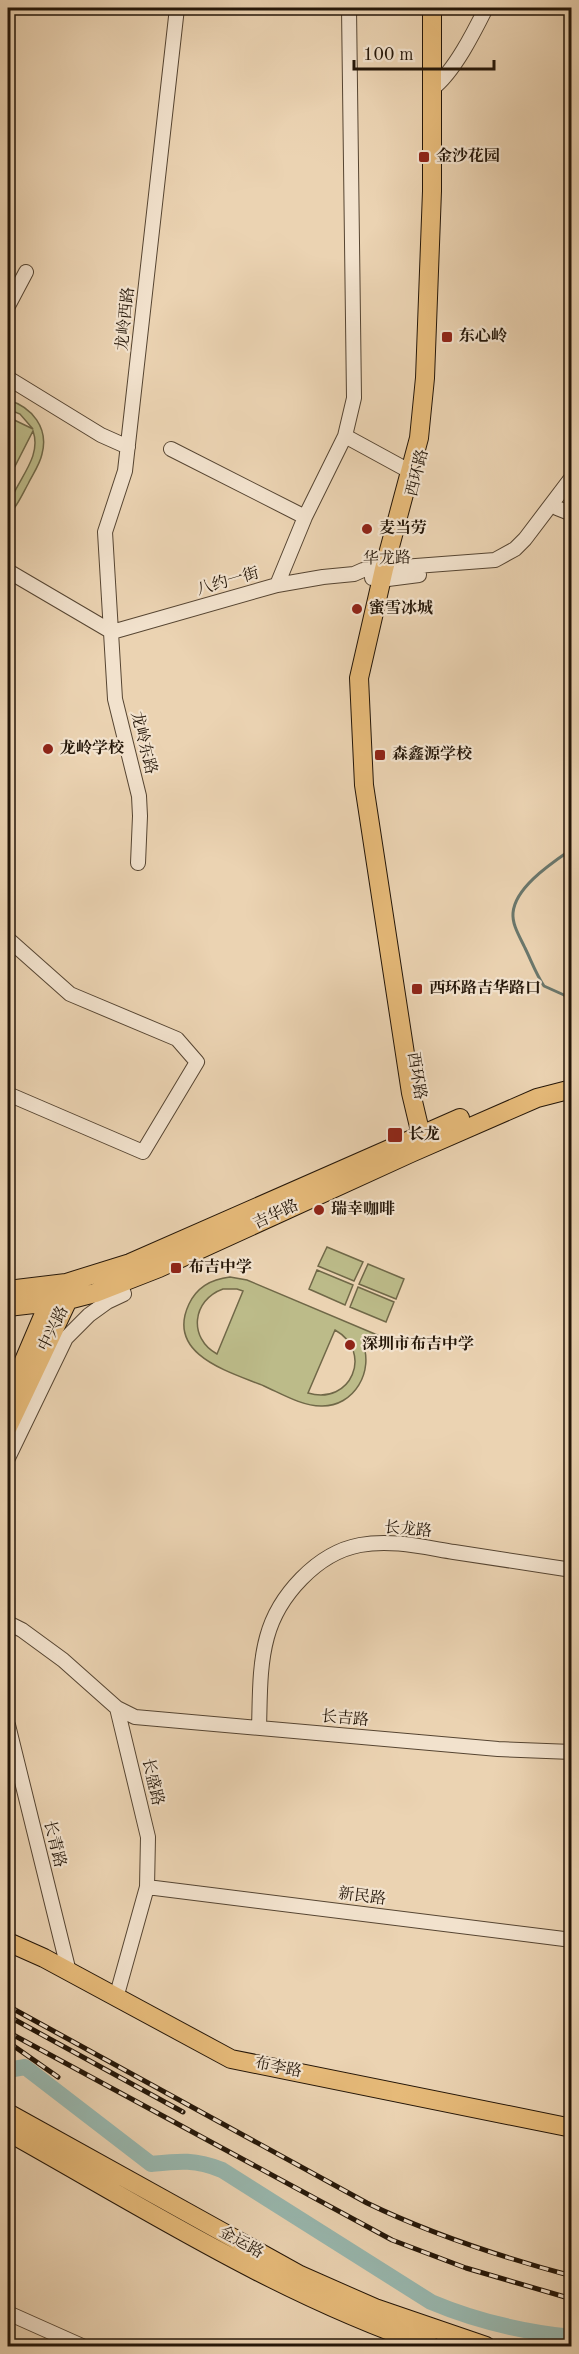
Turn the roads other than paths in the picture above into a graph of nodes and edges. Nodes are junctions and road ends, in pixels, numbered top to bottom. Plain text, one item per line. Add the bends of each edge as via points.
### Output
1 (177, 8) edge
2 (350, 8) edge
3 (432, 8) edge
4 (442, 8) edge
5 (486, 8) edge
6 (438, 84) junction
7 (26, 272) dead end
8 (8, 306) edge
9 (8, 378) edge
10 (345, 436) junction
11 (128, 447) junction
12 (171, 449) dead end
13 (411, 472) junction
14 (572, 477) edge
15 (572, 489) edge
16 (557, 508) junction
17 (572, 514) edge
18 (305, 517) junction
19 (8, 571) edge
20 (386, 573) junction
21 (354, 574) joint
22 (277, 585) junction
23 (112, 632) junction
24 (138, 862) dead end
25 (8, 939) edge
26 (572, 1077) edge
27 (572, 1089) edge
28 (8, 1094) edge
29 (426, 1137) junction
30 (120, 1283) junction
31 (8, 1290) edge
32 (67, 1291) junction
33 (49, 1302) junction
34 (8, 1307) edge
35 (26, 1373) junction
36 (8, 1398) edge
37 (8, 1427) edge
38 (8, 1458) edge
39 (572, 1570) edge
40 (8, 1623) edge
41 (117, 1708) junction
42 (8, 1725) edge
43 (259, 1728) junction
44 (572, 1752) edge
45 (147, 1887) junction
46 (572, 1940) edge
47 (8, 1942) edge
48 (69, 1972) junction
49 (116, 1998) junction
50 (8, 2113) edge
51 (572, 2128) edge
52 (8, 2132) edge
53 (8, 2313) edge
54 (81, 2346) edge
55 (431, 2346) edge
56 (486, 2346) edge

1 - 11 street, 龙岭西路
2 - 10 street via 354,398
3 - 6 main road, 西环路
4 - 6 main road, 西环路
5 - 6 street via 472,36
6 - 13 main road, 西环路 via 425,378
6 - 20 main road, 西环路 via 432,380 426,440 408,511
7 - 8 street
9 - 11 street via 101,435
10 - 13 street
10 - 18 street
11 - 23 street, 龙岭西路 via 125,471 105,532
12 - 18 street
13 - 20 main road, 西环路
14 - 20 street, 华龙路 via 525,539 506,555 484,562
15 - 16 street, 华龙路
16 - 17 street
16 - 20 street, 华龙路 via 531,543 502,566
18 - 22 street
19 - 23 street
20 - 21 street, 华龙路 via 361,579
20 - 29 main road, 西环路 via 367,706 388,901
21 - 22 street, 八约一街
22 - 23 street, 八约一街
23 - 24 street, 龙岭东路 via 115,699 139,795
25 - 28 street via 70,994 177,1040 197,1062 143,1152
26 - 29 main road, 吉华路 via 541,1084
27 - 29 main road, 吉华路
29 - 30 main road, 吉华路 via 159,1268
29 - 32 main road, 吉华路
30 - 32 main road, 吉华路 via 95,1293
30 - 38 street via 124,1294 89,1315 66,1338
31 - 32 main road, 吉华路
32 - 33 main road, 中兴路
32 - 35 main road, 中兴路
33 - 34 main road
33 - 35 main road, 中兴路
35 - 36 main road, 中兴路
35 - 37 main road, 中兴路
39 - 43 street, 长龙路 via 391,1542 358,1545 327,1558 306,1574 284,1600 267,1636
40 - 41 street via 63,1660
41 - 43 street, 长吉路 via 135,1717
41 - 45 street, 长盛路 via 148,1836
42 - 48 street, 长青路
43 - 44 street, 长吉路
45 - 46 street, 新民路
45 - 49 street, 长盛路
47 - 48 main road, 布李路
48 - 49 main road, 布李路
49 - 51 main road, 布李路 via 231,2059
50 - 56 main road, 金运路 via 300,2275 375,2308
52 - 55 main road, 金运路 via 292,2290 368,2324
53 - 54 street

